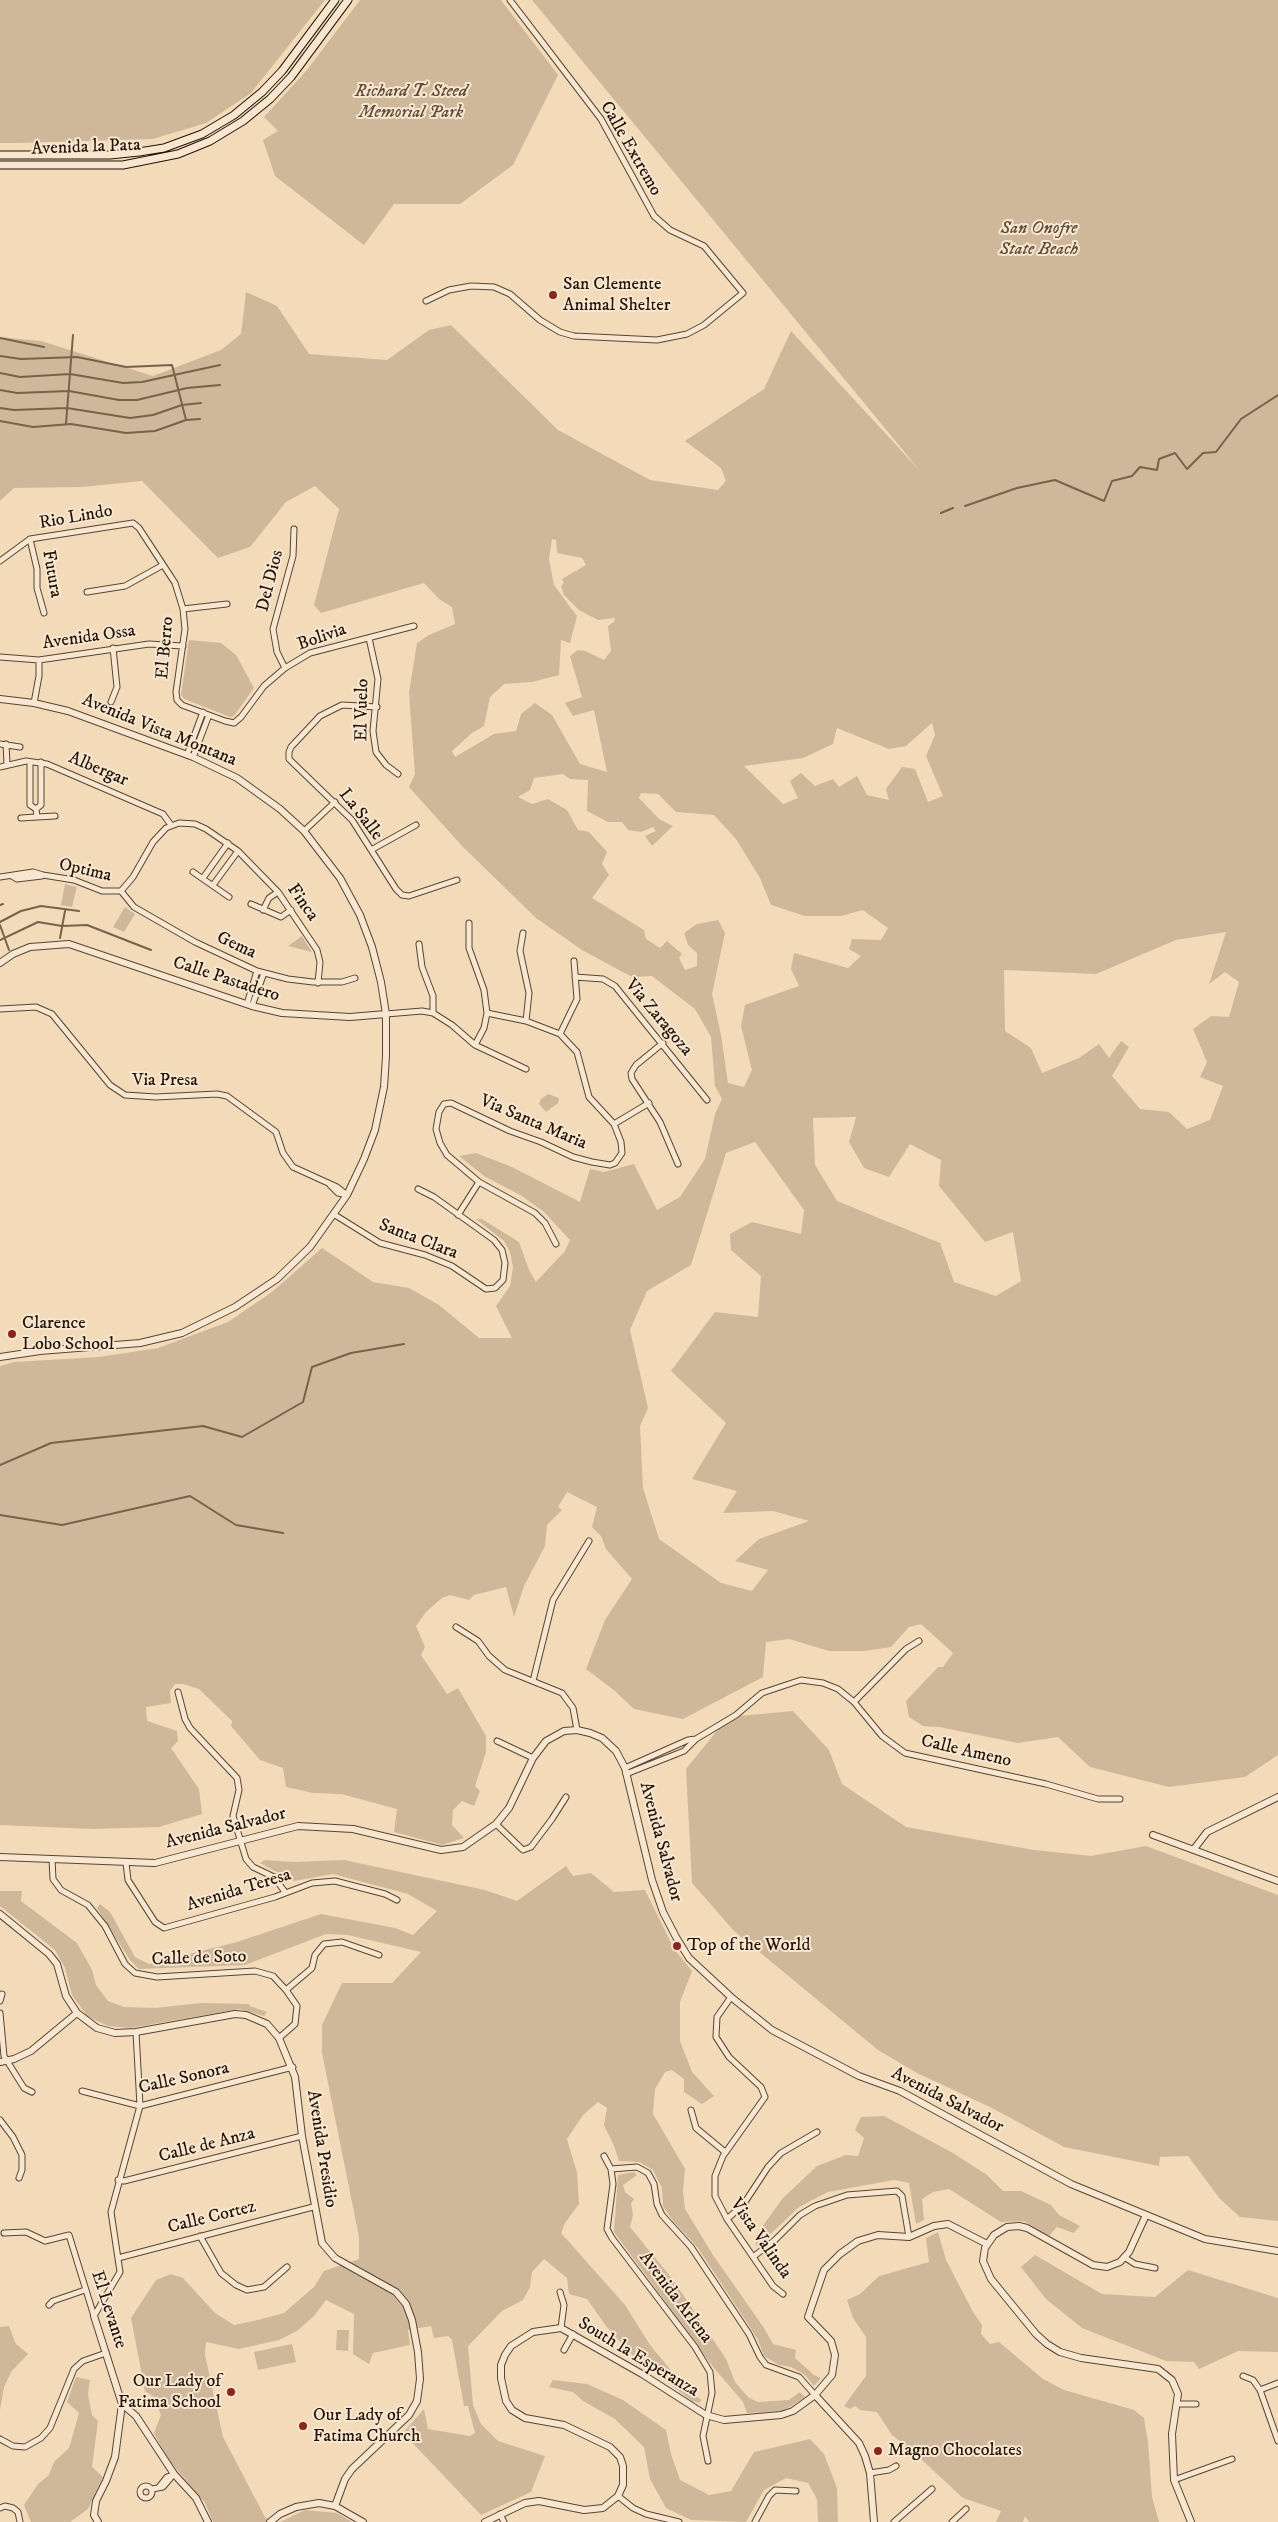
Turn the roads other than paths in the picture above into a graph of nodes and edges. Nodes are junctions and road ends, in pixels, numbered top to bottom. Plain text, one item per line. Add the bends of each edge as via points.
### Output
1 (335, 0) edge
2 (348, 0) edge
3 (510, 0) edge
4 (0, 155) edge
5 (0, 165) edge
6 (426, 301) dead end
7 (133, 523) joint
8 (294, 529) dead end
9 (30, 539) junction
10 (0, 561) edge
11 (163, 565) junction
12 (88, 592) dead end
13 (227, 604) dead end
14 (183, 609) junction
15 (44, 613) dead end
16 (414, 626) dead end
17 (369, 638) junction
18 (183, 646) junction
19 (113, 648) junction
20 (0, 657) edge
21 (39, 660) junction
22 (285, 668) junction
23 (0, 699) edge
24 (110, 702) dead end
25 (34, 703) junction
26 (377, 707) junction
27 (203, 712) junction
28 (209, 715) junction
29 (3, 744) edge
30 (20, 747) dead end
31 (190, 756) junction
32 (30, 762) junction
33 (41, 762) junction
34 (7, 764) junction
35 (0, 767) edge
36 (398, 774) dead end
37 (335, 802) junction
38 (36, 809) junction
39 (55, 816) dead end
40 (36, 817) junction
41 (21, 818) dead end
42 (171, 825) junction
43 (416, 825) dead end
44 (304, 832) junction
45 (228, 843) junction
46 (371, 850) junction
47 (238, 851) junction
48 (193, 872) dead end
49 (0, 877) edge
50 (203, 878) junction
51 (457, 880) dead end
52 (214, 885) junction
53 (121, 891) junction
54 (278, 892) junction
55 (230, 897) dead end
56 (251, 904) dead end
57 (262, 910) junction
58 (291, 910) junction
59 (469, 923) dead end
60 (523, 933) dead end
61 (418, 944) dead end
62 (574, 961) dead end
63 (0, 964) edge
64 (257, 971) junction
65 (264, 973) junction
66 (575, 977) junction
67 (354, 978) dead end
68 (318, 982) junction
69 (249, 1005) junction
70 (0, 1009) edge
71 (433, 1013) junction
72 (386, 1014) junction
73 (487, 1014) junction
74 (526, 1022) junction
75 (560, 1034) junction
76 (663, 1043) junction
77 (475, 1045) junction
78 (526, 1069) dead end
79 (707, 1100) dead end
80 (649, 1103) junction
81 (614, 1124) junction
82 (678, 1164) dead end
83 (479, 1182) junction
84 (418, 1190) dead end
85 (347, 1196) junction
86 (335, 1215) junction
87 (458, 1215) junction
88 (556, 1244) dead end
89 (0, 1358) edge
90 (589, 1541) dead end
91 (456, 1627) dead end
92 (919, 1641) dead end
93 (534, 1681) junction
94 (178, 1692) dead end
95 (854, 1702) junction
96 (577, 1730) junction
97 (497, 1741) dead end
98 (533, 1758) junction
99 (625, 1771) junction
100 (566, 1797) dead end
101 (1278, 1797) edge
102 (1120, 1798) dead end
103 (496, 1824) junction
104 (1153, 1835) dead end
105 (240, 1840) junction
106 (1194, 1849) junction
107 (0, 1857) edge
108 (52, 1859) junction
109 (126, 1863) junction
110 (1278, 1881) edge
111 (285, 1892) junction
112 (397, 1900) dead end
113 (0, 1914) edge
114 (379, 1955) dead end
115 (286, 1990) junction
116 (2, 1994) dead end
117 (731, 1997) junction
118 (0, 2001) edge
119 (0, 2014) edge
120 (77, 2014) junction
121 (136, 2032) junction
122 (279, 2038) junction
123 (3, 2061) edge
124 (293, 2067) junction
125 (82, 2091) dead end
126 (32, 2092) dead end
127 (140, 2106) junction
128 (691, 2110) dead end
129 (0, 2120) edge
130 (817, 2132) dead end
131 (302, 2136) junction
132 (726, 2152) junction
133 (604, 2156) dead end
134 (611, 2169) junction
135 (18, 2178) dead end
136 (118, 2180) junction
137 (314, 2207) junction
138 (1146, 2215) junction
139 (727, 2219) junction
140 (4, 2233) dead end
141 (200, 2236) junction
142 (909, 2237) junction
143 (987, 2244) junction
144 (1278, 2251) edge
145 (753, 2257) junction
146 (118, 2258) junction
147 (1124, 2258) junction
148 (287, 2267) dead end
149 (1155, 2268) dead end
150 (85, 2290) junction
151 (560, 2292) dead end
152 (783, 2294) dead end
153 (49, 2304) dead end
154 (94, 2316) junction
155 (560, 2328) junction
156 (573, 2334) junction
157 (564, 2350) dead end
158 (106, 2353) junction
159 (1243, 2376) dead end
160 (1278, 2383) edge
161 (1260, 2390) junction
162 (815, 2395) junction
163 (122, 2404) junction
164 (1178, 2404) junction
165 (1196, 2404) dead end
166 (132, 2412) junction
167 (706, 2415) junction
168 (120, 2417) junction
169 (0, 2439) edge
170 (1278, 2441) edge
171 (1232, 2460) dead end
172 (708, 2461) dead end
173 (896, 2466) dead end
174 (870, 2473) junction
175 (174, 2474) junction
176 (1174, 2480) junction
177 (152, 2489) dead end
178 (932, 2489) dead end
179 (796, 2491) dead end
180 (618, 2496) junction
181 (335, 2506) junction
182 (0, 2508) edge
183 (966, 2510) dead end
184 (500, 2514) junction
185 (20, 2522) edge
186 (98, 2522) edge
187 (208, 2522) edge
188 (270, 2522) edge
189 (364, 2522) edge
190 (485, 2522) edge
191 (504, 2522) edge
192 (679, 2522) edge
193 (755, 2522) edge
194 (874, 2522) edge
195 (894, 2522) edge
196 (952, 2522) edge
197 (1191, 2522) edge

1 - 4 main road, Avenida la Pata via 282,71 262,92 234,115 202,134 164,148 139,152
2 - 5 main road, Avenida la Pata via 291,77 270,99 243,121 210,141 178,154 123,165
3 - 6 street, Calle Extremo via 601,119 654,216 670,230 704,246 743,293 704,325 687,334 657,340 574,336 560,332 540,320 510,294 494,287 471,286 449,290
7 - 9 street, Rio Lindo
7 - 11 street, El Berro
8 - 22 street, Del Dios via 293,556 273,629 276,652
9 - 10 street, Rio Lindo
9 - 15 street, Futura
11 - 12 street via 125,586
11 - 14 street, El Berro via 175,583
13 - 14 street
14 - 18 street, El Berro
16 - 17 street, Bolivia
17 - 22 street, Bolivia via 310,653
17 - 26 street, El Vuelo via 378,679
18 - 19 street, Avenida Ossa via 149,644
18 - 27 street, El Berro via 177,700
19 - 21 street, Avenida Ossa
19 - 24 street via 117,687
20 - 21 street, Avenida Ossa
21 - 25 street
22 - 28 street, Bolivia via 264,686 234,723
23 - 25 street, Avenida Vista Montana
25 - 31 street, Avenida Vista Montana via 68,711
26 - 36 street, El Vuelo via 373,731 376,752
26 - 37 street, La Salle via 342,705 320,716 288,752 289,759
27 - 28 street
27 - 31 street
28 - 31 street
29 - 30 street
29 - 34 street
31 - 44 street, Avenida Vista Montana via 237,778 280,809
32 - 33 street, Albergar
32 - 34 street, Albergar
32 - 38 street via 30,805
33 - 38 street via 41,805
33 - 42 street, Albergar via 163,814
34 - 35 street, Albergar
37 - 44 street
37 - 46 street, La Salle via 352,820
38 - 40 street
39 - 40 street
40 - 41 street
42 - 45 street, Finca via 194,824
42 - 53 street via 153,842
43 - 46 street
44 - 72 street, Avenida Vista Montana via 340,878 360,915 372,947
45 - 47 street, Finca
45 - 50 street
46 - 51 street, La Salle via 402,895 409,896
47 - 52 street
47 - 54 street, Finca
48 - 50 street
49 - 53 street, Optima via 33,872 74,880 102,891
50 - 52 street
52 - 55 street
53 - 64 street, Gema via 140,911
54 - 57 street via 268,898
54 - 58 street, Finca
56 - 57 street
57 - 58 street via 281,917
58 - 68 street, Finca via 317,950 320,962
59 - 73 street via 469,948 484,990
60 - 74 street via 520,951 529,992
61 - 71 street via 422,967 433,996
62 - 66 street
63 - 69 street, Calle Pastadero via 30,947 69,944
64 - 65 street, Gema
64 - 69 street
65 - 68 street, Gema
65 - 69 street
66 - 75 street via 577,999
66 - 76 street, Via Zaragoza via 603,979 615,986
67 - 68 street, Gema via 342,982
69 - 72 street, Calle Pastadero via 309,1016
70 - 85 street, Via Presa via 36,1006 52,1014 110,1084 125,1095 227,1096 276,1132 283,1153 293,1167 340,1189
71 - 72 street, Calle Pastadero
71 - 77 street
72 - 85 street, Avenida Vista Montana via 384,1087 372,1137
73 - 74 street, Via Santa Maria
73 - 77 street
74 - 75 street, Via Santa Maria
75 - 81 street, Via Santa Maria via 577,1052 589,1097
76 - 79 street, Via Zaragoza
76 - 80 street via 631,1073
77 - 78 street
80 - 81 street
80 - 82 street
81 - 83 street, Via Santa Maria via 622,1153 610,1165 573,1157 510,1132 459,1106 444,1104 438,1112 436,1129 440,1143 461,1169
83 - 87 street
83 - 88 street, Via Santa Maria via 535,1214
84 - 87 street, Santa Clara via 434,1197
85 - 86 street, Avenida Vista Montana
86 - 87 street, Santa Clara via 380,1243 425,1255 452,1266 486,1289 495,1288 503,1280 505,1263 502,1250 494,1240
86 - 89 street, Avenida Vista Montana via 310,1247 276,1279 235,1307 182,1333 140,1344 40,1350
90 - 93 street via 553,1600
91 - 93 street via 478,1641 505,1670
92 - 95 street via 906,1649
93 - 96 street via 562,1693 573,1708
94 - 105 street via 190,1728 237,1778 239,1790 233,1816
95 - 99 street, Calle Ameno via 838,1689 823,1683 801,1680 784,1684 762,1693 684,1751
95 - 102 street, Calle Ameno via 882,1736 905,1753 1046,1784 1098,1799
96 - 98 street, Avenida Salvador via 546,1741
96 - 99 street, Avenida Salvador via 602,1738 616,1751
97 - 98 street
98 - 103 street, Avenida Salvador via 519,1791
99 - 117 street, Avenida Salvador via 644,1853 663,1912 689,1958
100 - 103 street via 531,1847 523,1850
101 - 106 street via 1206,1832
103 - 105 street, Avenida Salvador via 463,1847 442,1850 329,1826 298,1826
104 - 106 street
105 - 109 street, Avenida Salvador via 155,1863
105 - 111 street via 249,1864 274,1877
106 - 110 street
107 - 108 street, Avenida Salvador
108 - 109 street, Avenida Salvador
108 - 115 street, Calle de Soto via 53,1879 61,1890 88,1905 105,1926 125,1964 135,1974 156,1977 255,1971 273,1976
109 - 111 street, Avenida Teresa via 128,1880 155,1922 164,1928 275,1898
111 - 112 street, Avenida Teresa via 312,1883 335,1881
113 - 120 street, Avenida Presidio via 50,1954 57,1964 66,1996
114 - 115 street via 342,1942 324,1944 315,1955 312,1968
115 - 122 street, Calle de Soto via 297,2006 296,2024
116 - 118 street
117 - 132 street, Vista Valinda via 717,2017 716,2037 728,2057 761,2087 765,2097
117 - 138 street, Avenida Salvador via 772,2030 850,2071 900,2091 1071,2184
119 - 123 street
120 - 121 street, Avenida Presidio via 106,2031
120 - 123 street via 32,2051
121 - 122 street, Avenida Presidio via 235,2014 266,2024
121 - 127 street
122 - 124 street, Avenida Presidio
123 - 126 street via 24,2088
124 - 127 street, Calle Sonora
124 - 131 street, Avenida Presidio
125 - 127 street, Calle Sonora
127 - 136 street
128 - 132 street via 696,2128
129 - 135 street via 22,2155 22,2170
130 - 139 street via 781,2153 742,2205
131 - 136 street, Calle de Anza
131 - 137 street, Avenida Presidio
132 - 139 street, Vista Valinda via 716,2169 713,2186 714,2196
133 - 134 street, Avenida Arlena
134 - 162 street via 637,2167 648,2174 662,2215 691,2247 749,2334 760,2357 766,2364 799,2378
134 - 167 street, Avenida Arlena via 612,2196 607,2229 710,2372 712,2394
136 - 146 street via 111,2219
137 - 141 street, Calle Cortez
137 - 181 street, Avenida Presidio via 322,2243 327,2251 396,2292 406,2304 412,2320 420,2379 417,2401 409,2415 352,2469
138 - 144 street, Avenida Salvador via 1205,2238
138 - 147 street
139 - 145 street, Vista Valinda
140 - 150 street, El Levante via 26,2232 45,2240 69,2235
141 - 146 street, Calle Cortez
141 - 148 street via 221,2273 248,2290 264,2287
142 - 143 street via 934,2226 948,2224
142 - 145 street via 902,2196 897,2191 847,2195 800,2215
142 - 162 street, South la Esperanza via 878,2235 858,2241 824,2270 808,2317 831,2341 835,2355 832,2376
143 - 147 street via 1002,2228 1019,2226 1099,2267 1114,2265
143 - 164 street via 983,2261 987,2273 1047,2344 1080,2358 1158,2369 1175,2386
145 - 152 street, Vista Valinda via 773,2286
146 - 154 street via 120,2272
147 - 149 street
150 - 153 street
150 - 154 street, El Levante
151 - 155 street via 564,2305
154 - 158 street, El Levante
155 - 156 street, South la Esperanza
155 - 180 street, South la Esperanza via 533,2332 508,2350 501,2365 506,2400 512,2410 525,2418 564,2425 615,2451 620,2457 624,2475
156 - 157 street
156 - 167 street, South la Esperanza
158 - 163 street, El Levante
158 - 169 street via 84,2361 74,2369 50,2428 41,2438 25,2447 13,2446
159 - 161 street via 1253,2380
160 - 161 street
161 - 170 street
162 - 167 street, South la Esperanza via 781,2416 724,2420
162 - 174 street via 859,2443
163 - 166 street
163 - 168 street
164 - 165 street
164 - 176 street via 1172,2434
166 - 168 street
166 - 175 street
167 - 172 street, Avenida Arlena via 703,2436
168 - 186 street via 115,2457 96,2500 94,2514
171 - 176 street
173 - 174 street
174 - 194 street
175 - 177 street via 163,2487
175 - 187 street via 196,2498
176 - 197 street
178 - 195 street
179 - 193 street via 775,2490 768,2496
180 - 184 street via 596,2510 539,2501 525,2503
180 - 192 street via 646,2514
181 - 188 street via 303,2504
181 - 189 street
182 - 185 street via 14,2508
183 - 196 street
184 - 190 street
184 - 191 street

